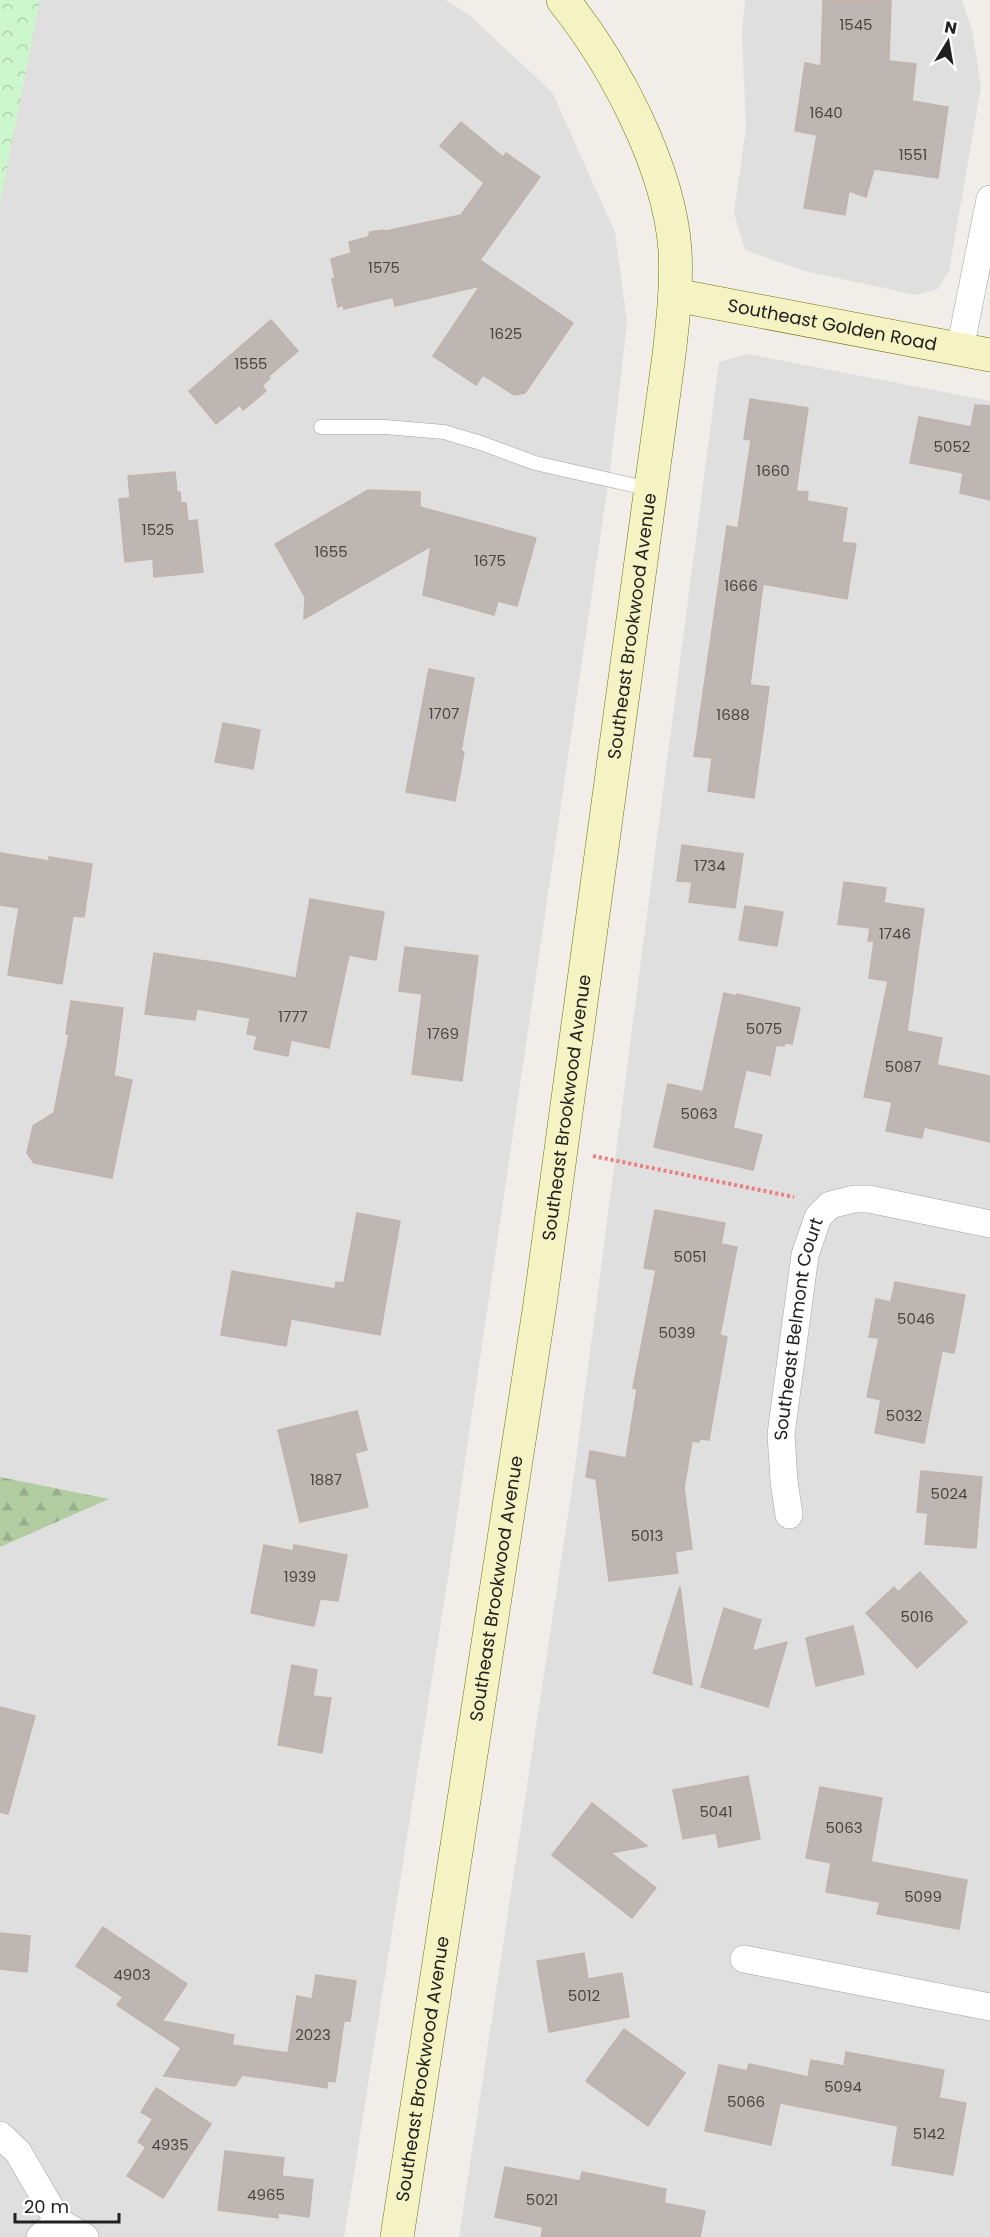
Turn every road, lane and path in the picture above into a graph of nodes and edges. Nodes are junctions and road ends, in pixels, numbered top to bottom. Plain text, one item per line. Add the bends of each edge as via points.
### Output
1 (563, 0) edge
2 (990, 199) edge
3 (675, 295) junction
4 (975, 352) edge
5 (321, 428) dead end
6 (650, 489) junction
7 (561, 1149) junction
8 (830, 1205) junction
9 (990, 1224) edge
10 (789, 1515) dead end
11 (744, 1959) dead end
12 (990, 2007) edge
13 (0, 2134) edge
14 (49, 2229) edge
15 (85, 2237) edge
16 (397, 2237) edge

1 - 3 main road, Southeast Brookwood Avenue via 599,51 640,126 653,159 672,226
2 - 4 street
3 - 4 main road, Southeast Golden Road
3 - 6 main road, Southeast Brookwood Avenue
5 - 6 lane via 385,427 444,432 545,465
6 - 7 main road, Southeast Brookwood Avenue
7 - 8 path
7 - 16 main road, Southeast Brookwood Avenue via 505,1544
8 - 9 street, Southeast Belmont Court via 869,1199
8 - 10 street, Southeast Belmont Court via 814,1225 803,1266 781,1434
11 - 12 street
13 - 14 street via 18,2152
14 - 15 street

